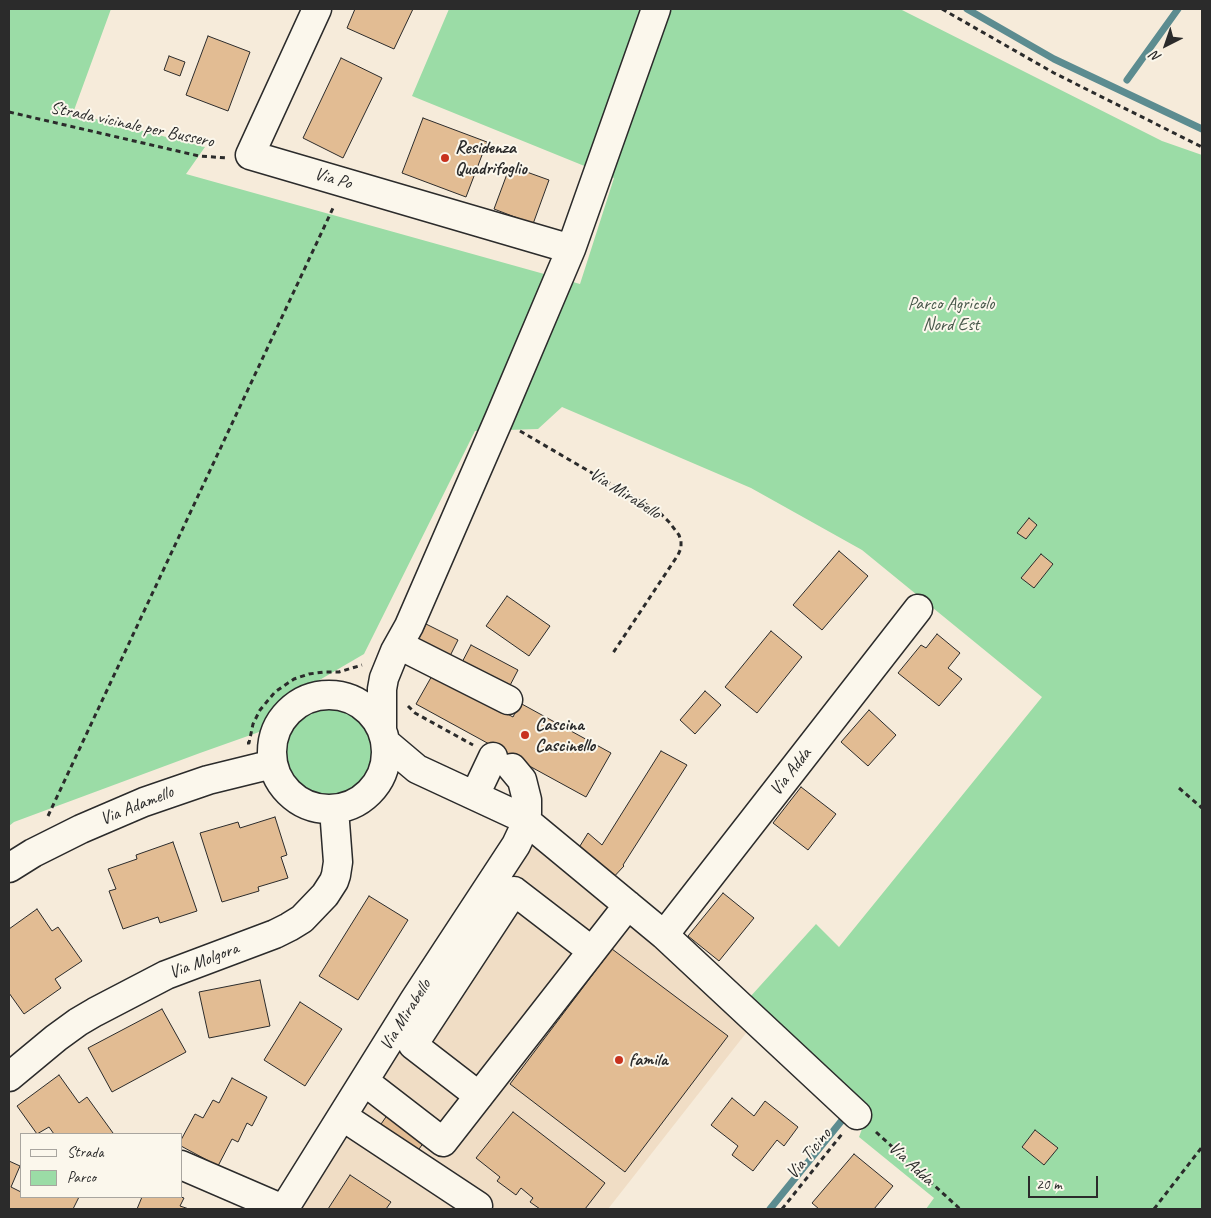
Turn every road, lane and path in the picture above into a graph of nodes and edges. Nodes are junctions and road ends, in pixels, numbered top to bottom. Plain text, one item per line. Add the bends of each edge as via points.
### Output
1 (317, 9) edge
2 (656, 9) edge
3 (942, 9) edge
4 (9, 112) edge
5 (1202, 146) edge
6 (250, 155) junction
7 (344, 182) junction
8 (571, 249) junction
9 (499, 419) junction
10 (918, 609) dead end
11 (613, 653) dead end
12 (389, 654) junction
13 (331, 694) junction
14 (508, 700) dead end
15 (404, 702) dead end
16 (384, 737) junction
17 (241, 745) dead end
18 (503, 763) junction
19 (273, 764) junction
20 (435, 777) junction
21 (1179, 788) dead end
22 (372, 789) junction
23 (474, 795) junction
24 (1202, 808) edge
25 (334, 809) junction
26 (54, 813) dead end
27 (48, 817) junction
28 (42, 820) dead end
29 (525, 820) junction
30 (9, 868) edge
31 (628, 905) junction
32 (664, 935) junction
33 (592, 951) junction
34 (9, 1077) edge
35 (364, 1081) junction
36 (479, 1096) junction
37 (857, 1115) junction
38 (342, 1116) junction
39 (1202, 1147) edge
40 (182, 1165) edge
41 (478, 1206) dead end
42 (284, 1209) edge
43 (782, 1209) edge
44 (960, 1209) edge
45 (1154, 1209) edge

1 - 6 street
2 - 8 street
3 - 5 path via 1054,74
4 - 6 path, Strada vicinale per Bussero via 199,156
6 - 7 street, Via Po
7 - 8 street, Via Po
7 - 27 path
8 - 9 street
9 - 11 path, Via Mirabello via 658,512 679,535 681,548 678,555
9 - 12 street via 412,617
10 - 32 street, Via Adda
12 - 13 street via 373,674
12 - 14 street
12 - 16 street via 382,685
12 - 17 path via 339,672 309,674 294,679 265,703 253,724 249,743
13 - 16 street via 360,704 372,714
13 - 19 street via 304,700 283,717 272,742
15 - 18 path via 415,712
16 - 20 street via 417,769
16 - 22 street via 385,765
18 - 23 street
18 - 29 street, Via Mirabello via 522,780 526,795
19 - 25 street via 282,784 297,799 312,807
19 - 30 street, Via Adamello via 208,780 144,802 81,829
20 - 22 street via 402,777
20 - 23 street
21 - 24 path
22 - 25 street via 355,803
23 - 29 street
25 - 34 street, Via Molgora via 336,875 325,895 302,919 275,934 166,975 78,1022
26 - 27 path
27 - 28 path
29 - 31 street
29 - 35 street, Via Mirabello via 516,845
31 - 32 street
31 - 33 street
32 - 37 street
33 - 36 street
33 - 36 street via 514,891 413,1045
35 - 36 street via 443,1142
35 - 38 street, Via Mirabello
37 - 43 path, Via Ticino
37 - 44 path, Via Adda
38 - 41 street
38 - 42 street, Via Mirabello
39 - 45 path
40 - 42 street

